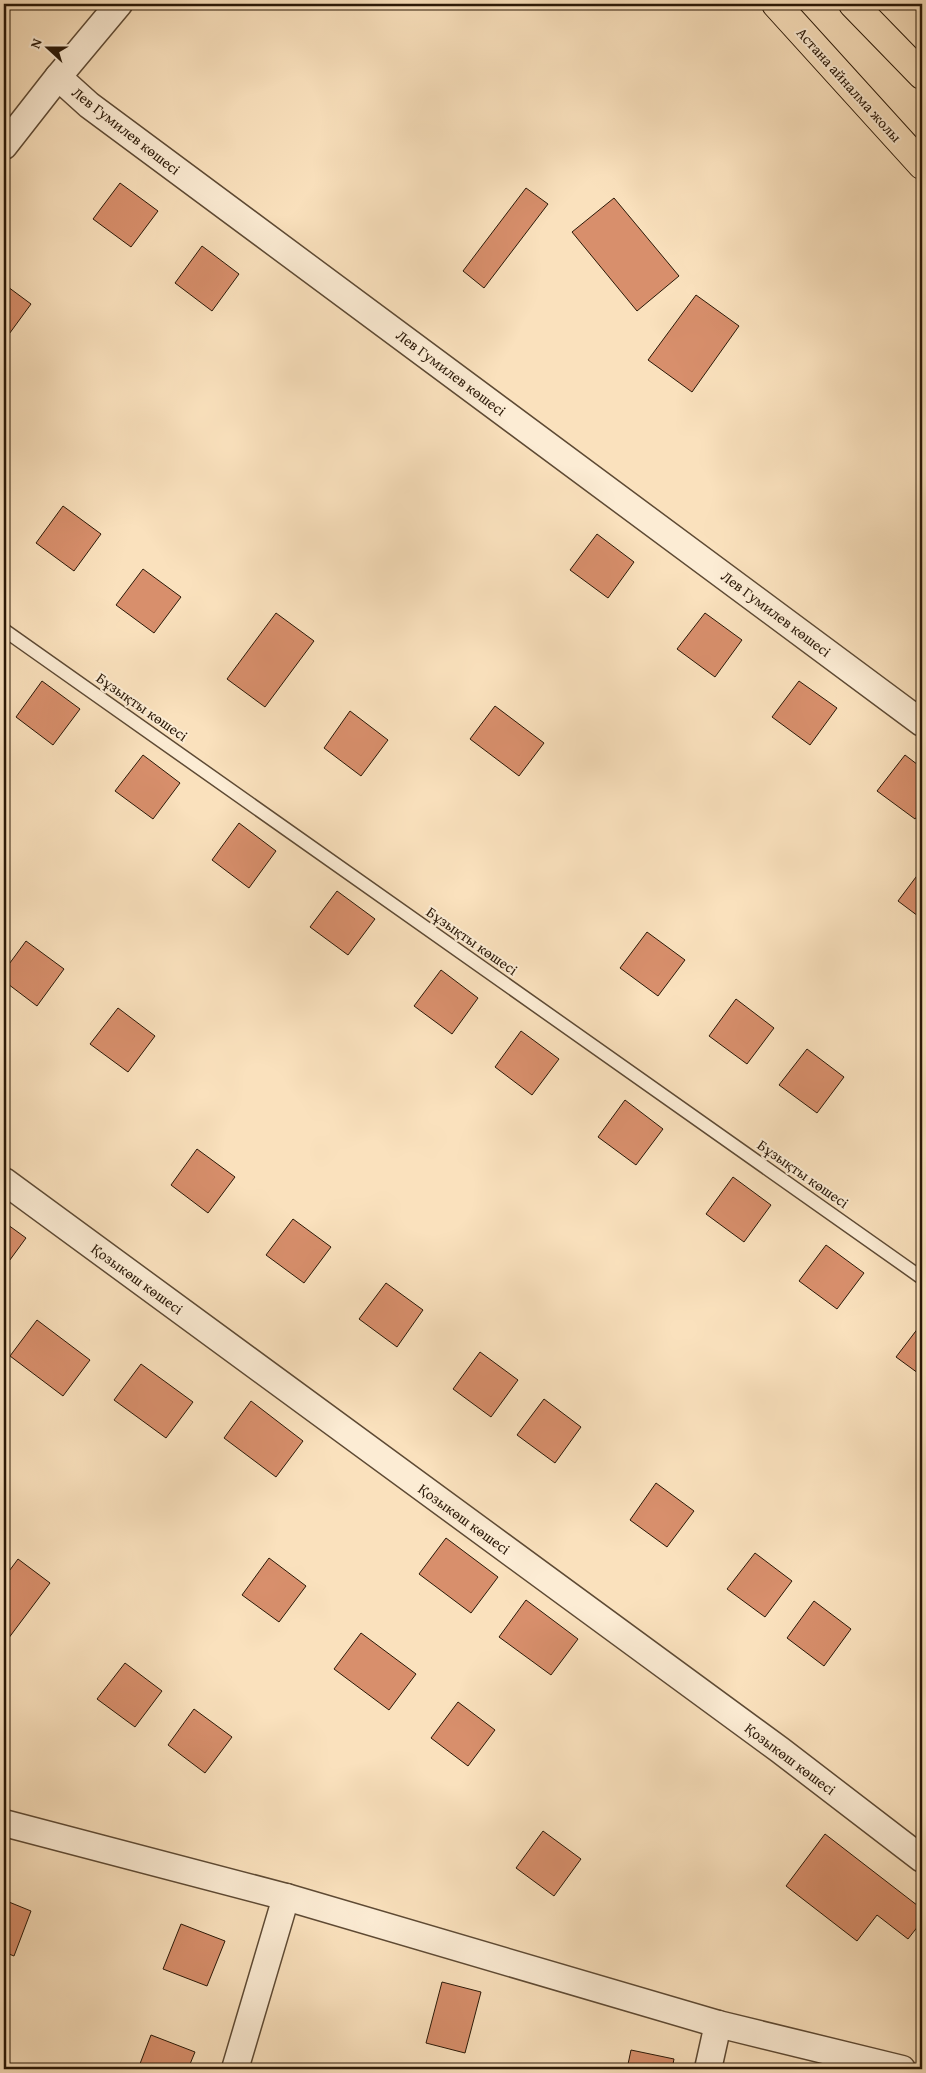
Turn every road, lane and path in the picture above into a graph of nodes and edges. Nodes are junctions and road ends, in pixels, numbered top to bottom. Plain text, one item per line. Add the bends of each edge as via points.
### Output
1 (119, 4) edge
2 (776, 4) edge
3 (853, 4) edge
4 (922, 76) edge
5 (58, 77) junction
6 (4, 146) edge
7 (922, 165) edge
8 (4, 630) edge
9 (922, 723) edge
10 (4, 1181) edge
11 (922, 1278) edge
12 (4, 1823) edge
13 (922, 1859) edge
14 (286, 1897) junction
15 (718, 2024) junction
16 (235, 2069) edge
17 (708, 2069) edge
18 (902, 2069) edge

1 - 5 street, Лев Гумилев көшесі
2 - 7 highway, Астана айналма жолы
3 - 4 highway
5 - 6 street
5 - 9 street, Лев Гумилев көшесі via 89,105
8 - 11 lane, Бұзықты көшесі
10 - 13 street, Қозыкөш көшесі via 780,1750
12 - 14 street
14 - 15 street
14 - 16 street
15 - 17 street
15 - 18 street

